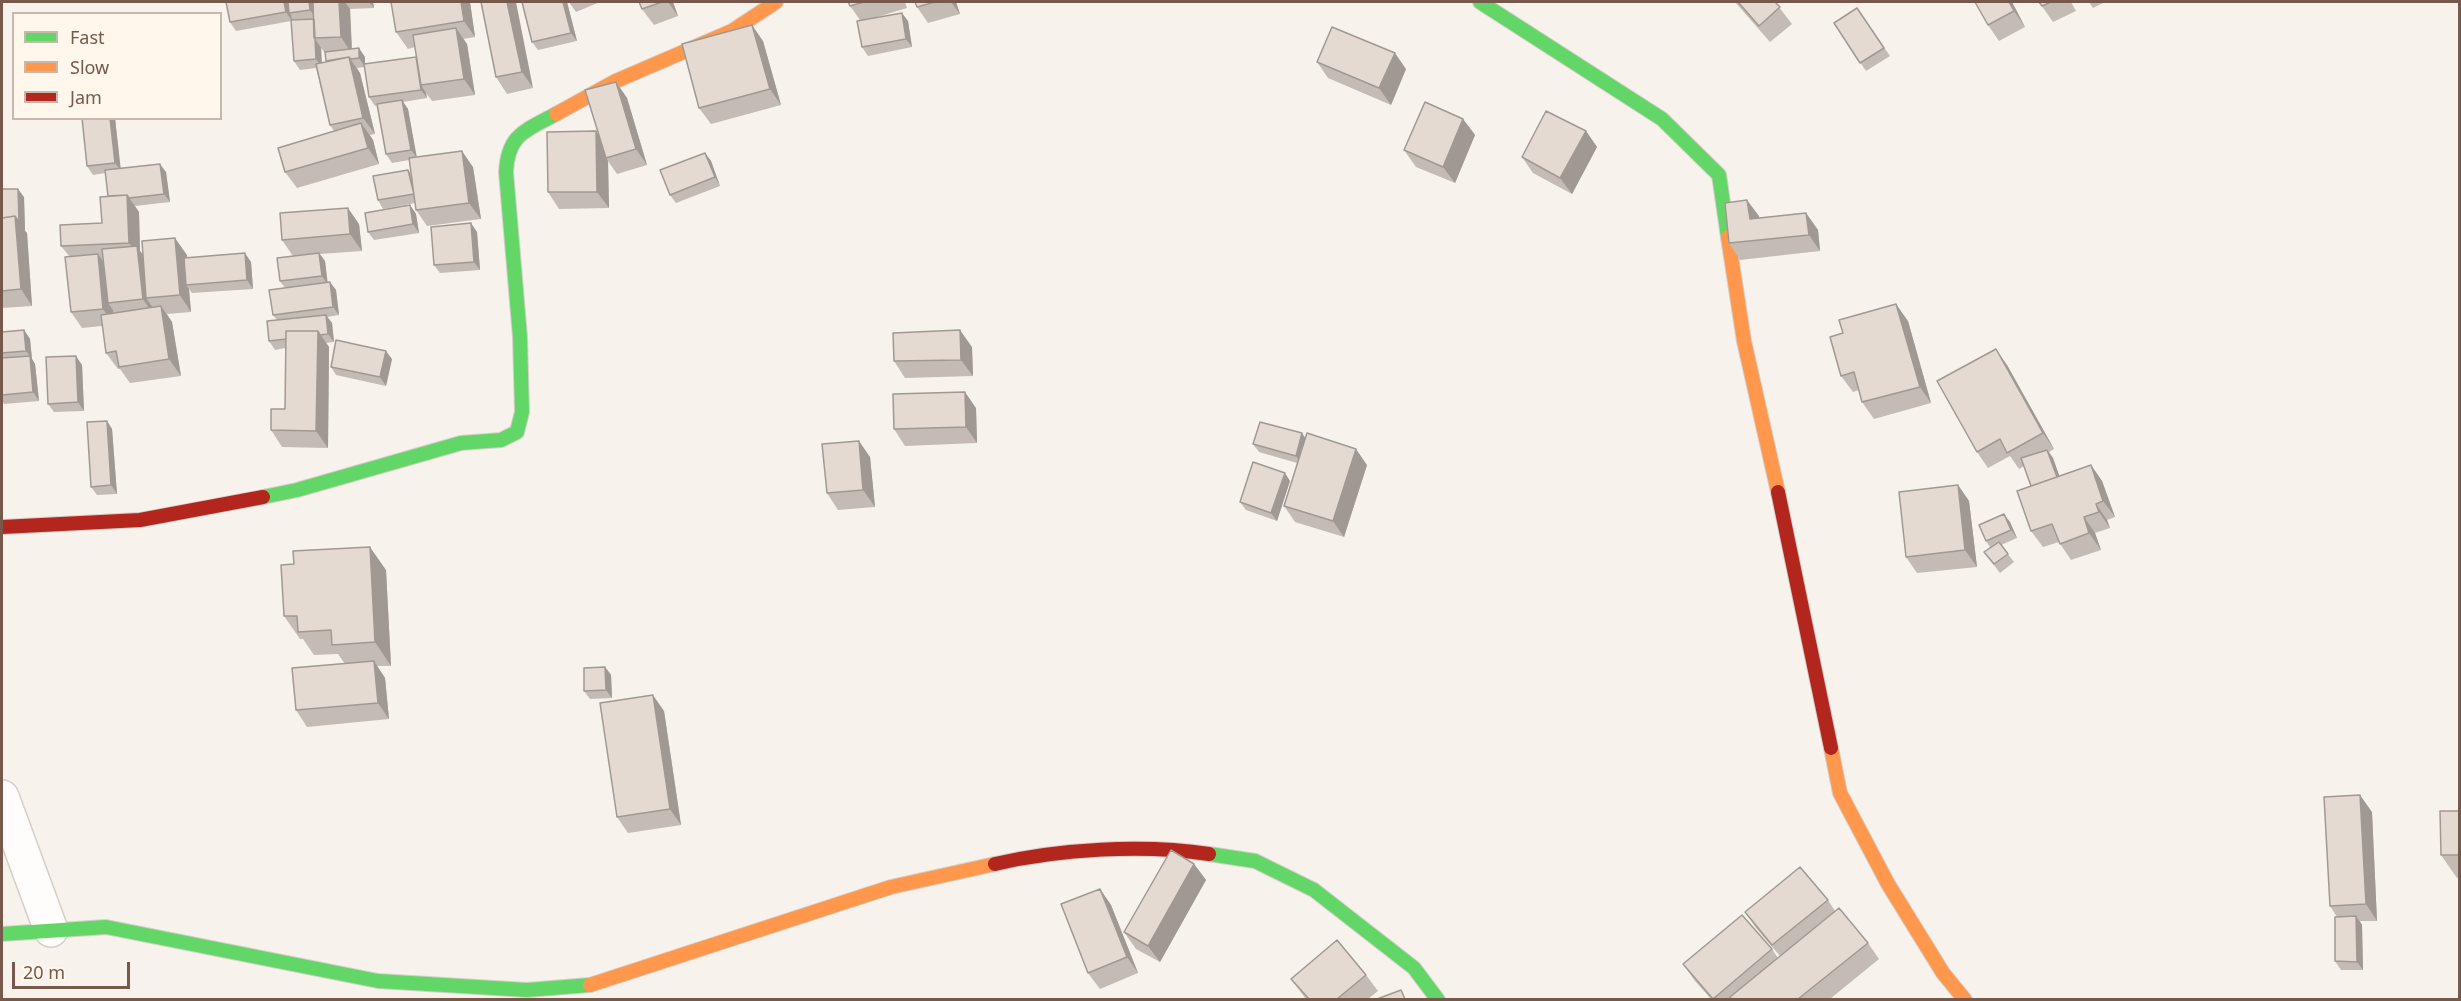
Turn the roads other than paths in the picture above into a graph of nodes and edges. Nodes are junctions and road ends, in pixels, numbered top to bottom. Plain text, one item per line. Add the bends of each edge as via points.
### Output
1 (776, 2) edge
2 (1480, 2) edge
3 (2, 527) edge
4 (2, 797) edge
5 (51, 930) junction
6 (2, 934) edge
7 (1438, 999) edge
8 (1965, 999) edge

1 - 3 street via 732,31 616,81 525,131 511,144 506,172 520,337 522,412 517,432 501,440 461,443 297,490 140,520
2 - 8 street via 1662,119 1719,175 1744,341 1840,793 1888,884 1943,973
4 - 5 street
5 - 6 street
5 - 7 street via 106,927 378,981 526,990 585,987 891,887 1037,854 1171,848 1255,861 1314,890 1414,968

